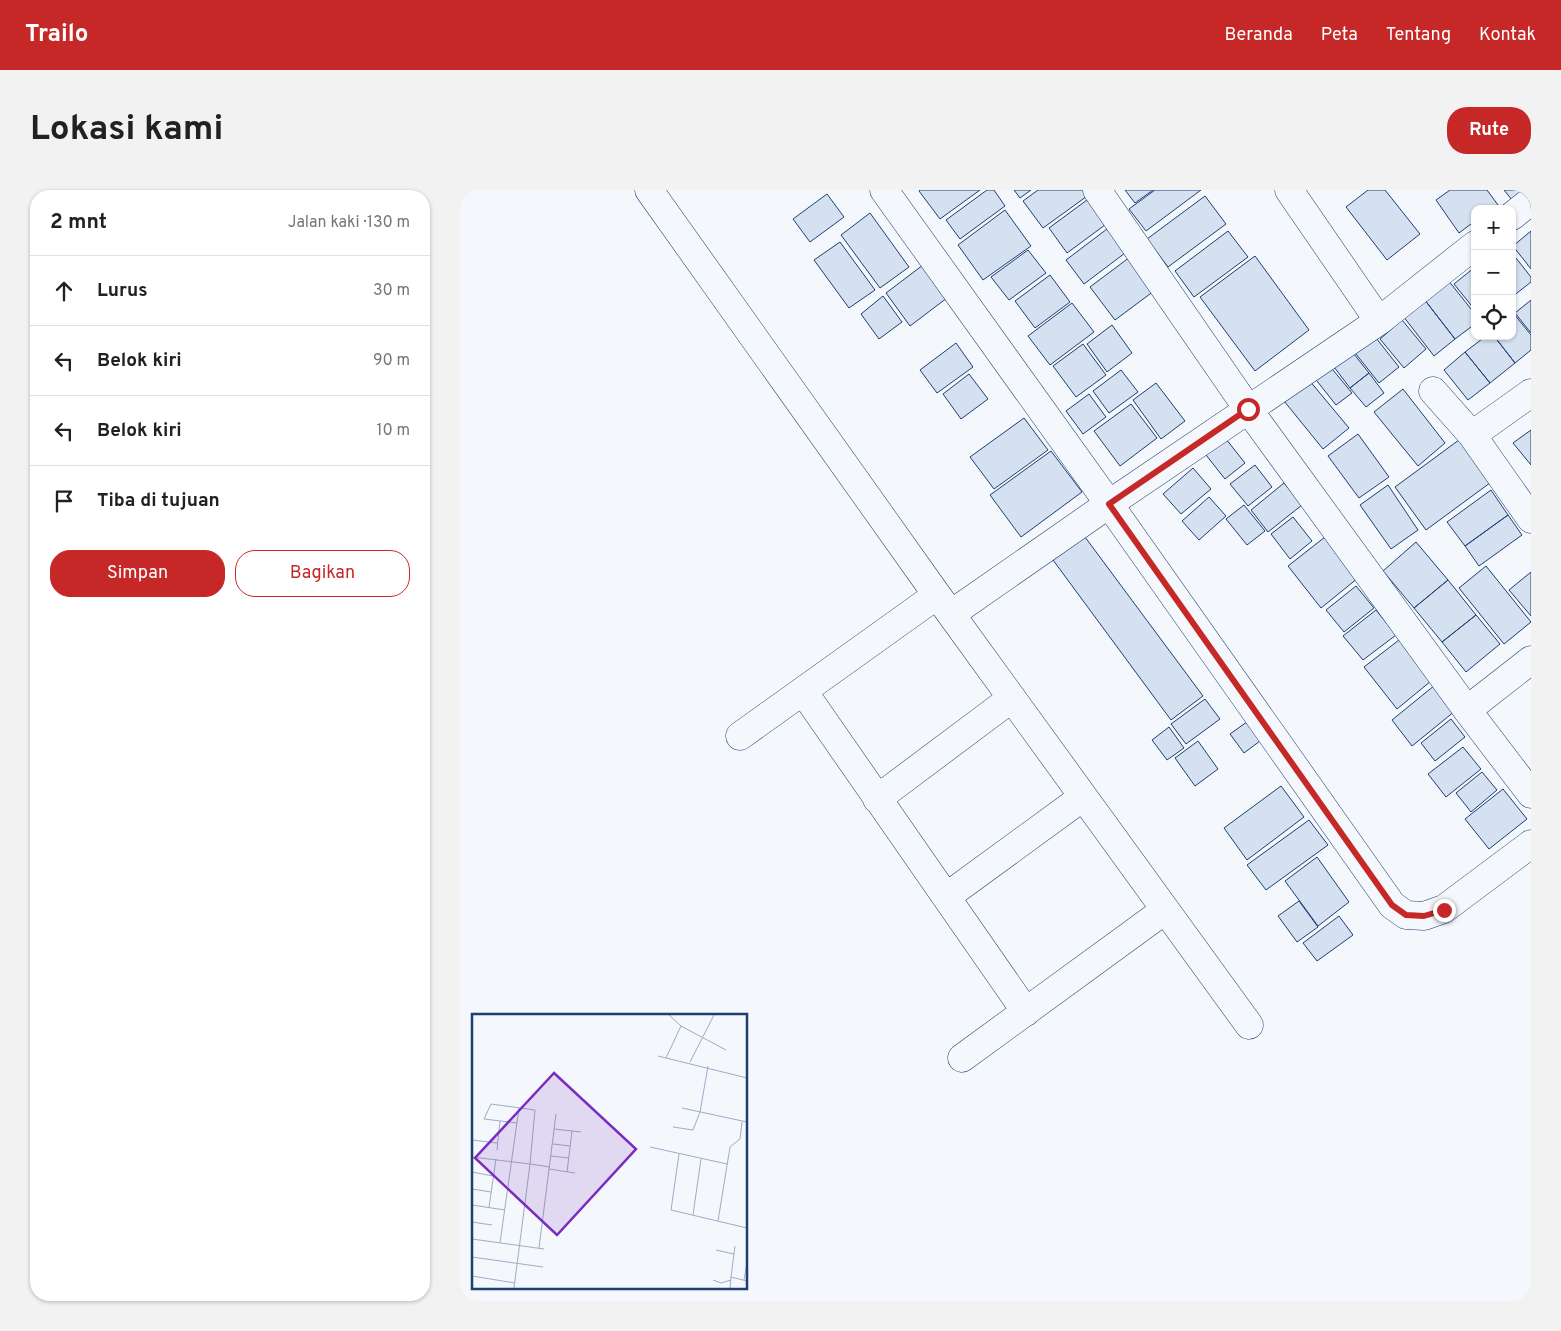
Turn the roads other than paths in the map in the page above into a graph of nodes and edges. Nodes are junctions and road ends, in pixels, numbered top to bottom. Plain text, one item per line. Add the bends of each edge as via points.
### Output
1 (649, 190) edge
2 (884, 190) edge
3 (1097, 190) edge
4 (1288, 190) edge
5 (1531, 201) edge
6 (1516, 213) edge
7 (1471, 248) edge
8 (1379, 321) junction
9 (1433, 391) dead end
10 (1531, 393) edge
11 (1248, 409) junction
12 (1472, 435) junction
13 (1109, 504) junction
14 (1531, 519) edge
15 (944, 604) junction
16 (1531, 660) edge
17 (803, 691) junction
18 (1012, 698) junction
19 (1467, 710) junction
20 (740, 736) dead end
21 (1531, 794) edge
22 (1083, 796) junction
23 (877, 799) junction
24 (1531, 844) edge
25 (946, 897) junction
26 (1165, 910) junction
27 (1026, 1012) junction
28 (1249, 1025) dead end
29 (962, 1058) dead end

1 - 15 street
2 - 13 street
3 - 11 street
4 - 8 street
5 - 6 street
7 - 8 street
8 - 11 street
9 - 12 street
10 - 12 street
11 - 13 street
11 - 19 street
12 - 14 street
13 - 15 street
13 - 24 street via 1392,905 1406,915 1424,916 1444,910
15 - 17 street
15 - 18 street
16 - 19 street
17 - 20 street
17 - 23 street
18 - 22 street
18 - 23 street
19 - 21 street
22 - 25 street
22 - 26 street
23 - 25 street
25 - 27 street
26 - 27 street
26 - 28 street
27 - 29 street

